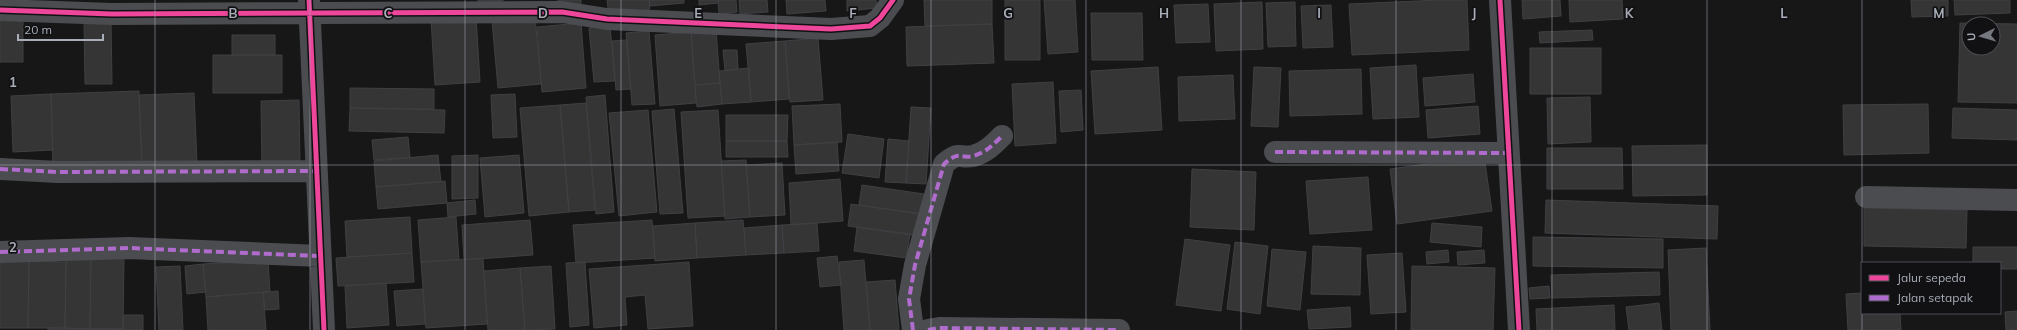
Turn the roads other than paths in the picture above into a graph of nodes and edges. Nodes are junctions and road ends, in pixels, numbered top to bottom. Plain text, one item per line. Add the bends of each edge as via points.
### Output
1 (893, 0) edge
2 (1500, 0) edge
3 (309, 7) edge
4 (0, 10) edge
5 (1002, 136) dead end
6 (1275, 152) dead end
7 (1507, 153) junction
8 (0, 169) edge
9 (316, 171) junction
10 (1866, 197) dead end
11 (2017, 200) edge
12 (0, 252) edge
13 (320, 256) junction
14 (324, 330) edge
15 (913, 330) edge
16 (928, 330) edge
17 (1119, 330) edge
18 (1519, 330) edge

1 - 3 street via 880,18 870,26 832,29 608,19 562,12
2 - 7 street
3 - 4 street via 112,14
3 - 9 street
5 - 15 street via 991,148 983,152 972,156 952,157 944,164 915,265 909,299
6 - 7 street
7 - 18 street
8 - 9 street via 58,172
9 - 13 street
10 - 11 street
12 - 13 street via 129,248
13 - 14 street
16 - 17 street

